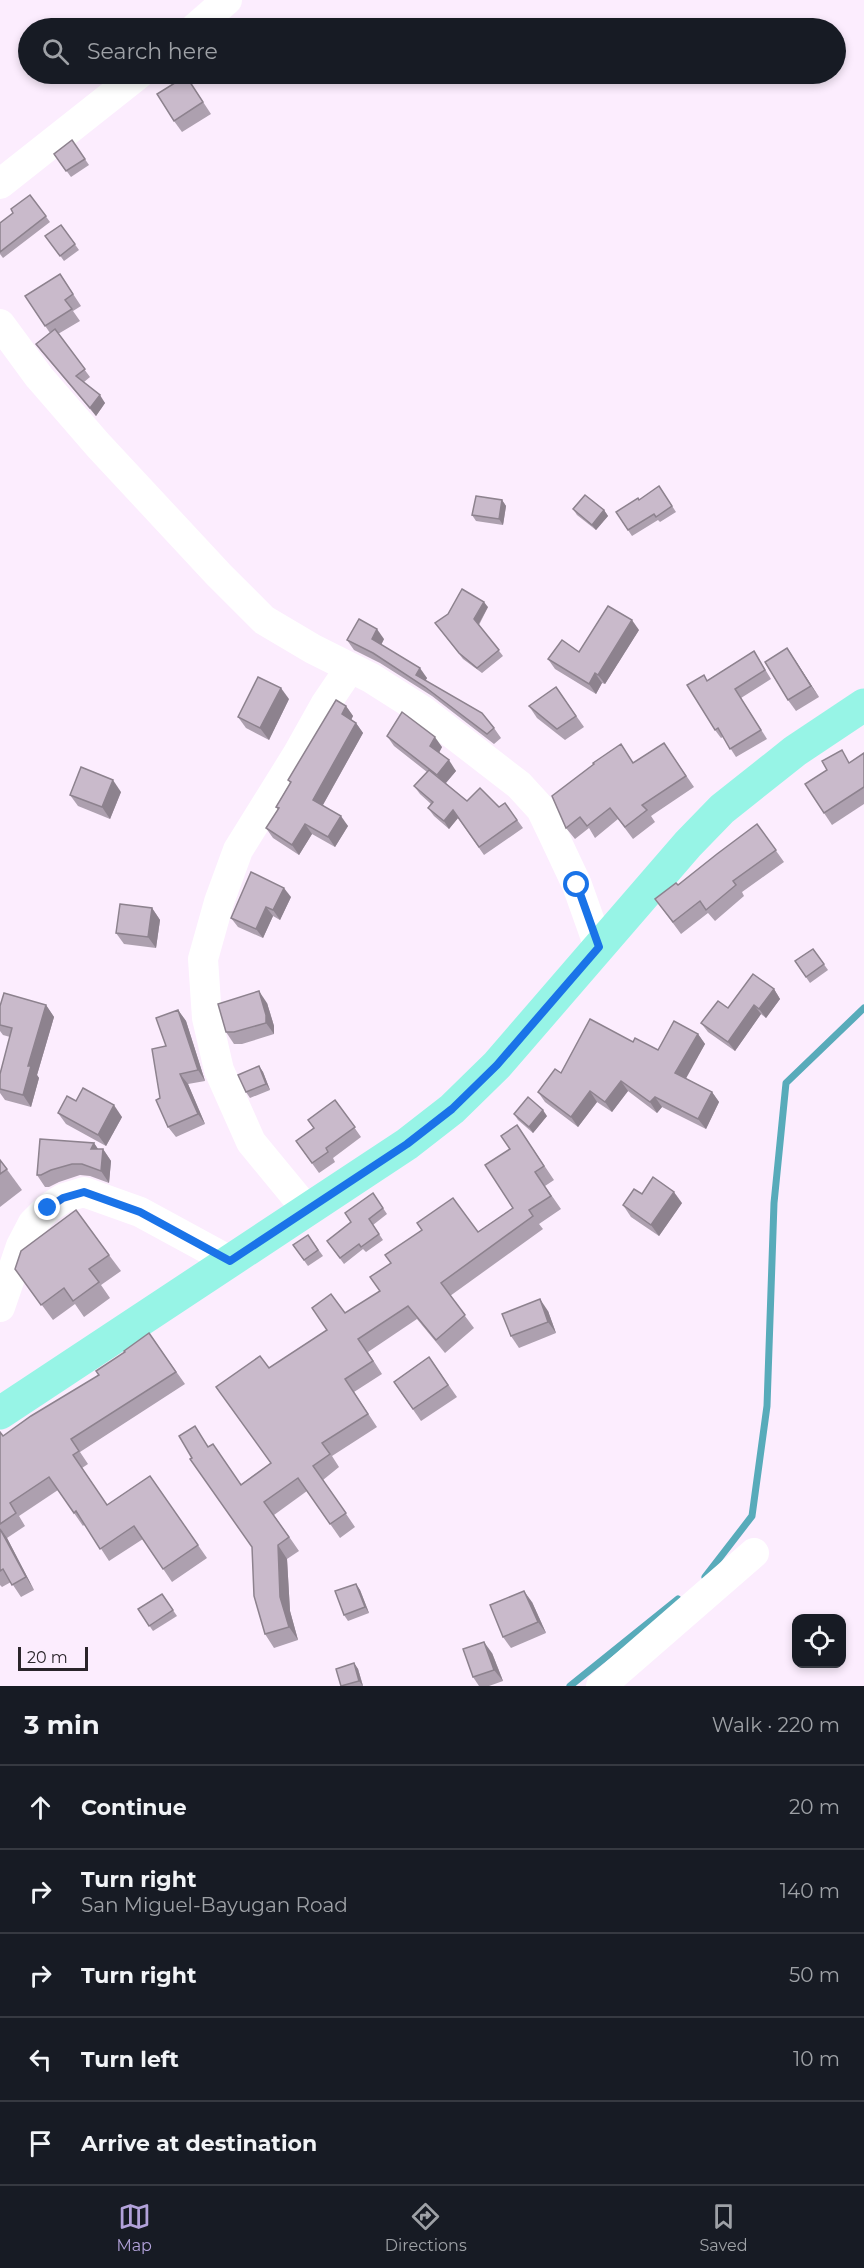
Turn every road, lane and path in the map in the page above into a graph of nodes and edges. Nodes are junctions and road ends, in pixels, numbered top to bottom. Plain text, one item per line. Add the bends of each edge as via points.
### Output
1 (227, 0) edge
2 (206, 18) edge
3 (127, 84) edge
4 (0, 184) edge
5 (0, 324) edge
6 (350, 668) junction
7 (864, 705) edge
8 (599, 947) junction
9 (307, 1210) junction
10 (230, 1261) junction
11 (0, 1307) edge
12 (0, 1413) edge
13 (754, 1553) dead end
14 (601, 1686) edge

1 - 2 street
3 - 4 street
5 - 6 street via 39,377 98,445 244,601 264,620
6 - 8 street via 423,711 519,785 541,809 577,885
6 - 9 street via 238,850 203,959 207,1018 219,1070 251,1142
7 - 8 main road via 795,751 722,809
8 - 9 main road via 497,1065 452,1109
9 - 10 main road
10 - 11 street via 140,1212 84,1192 63,1198 33,1223
10 - 12 main road
13 - 14 street

